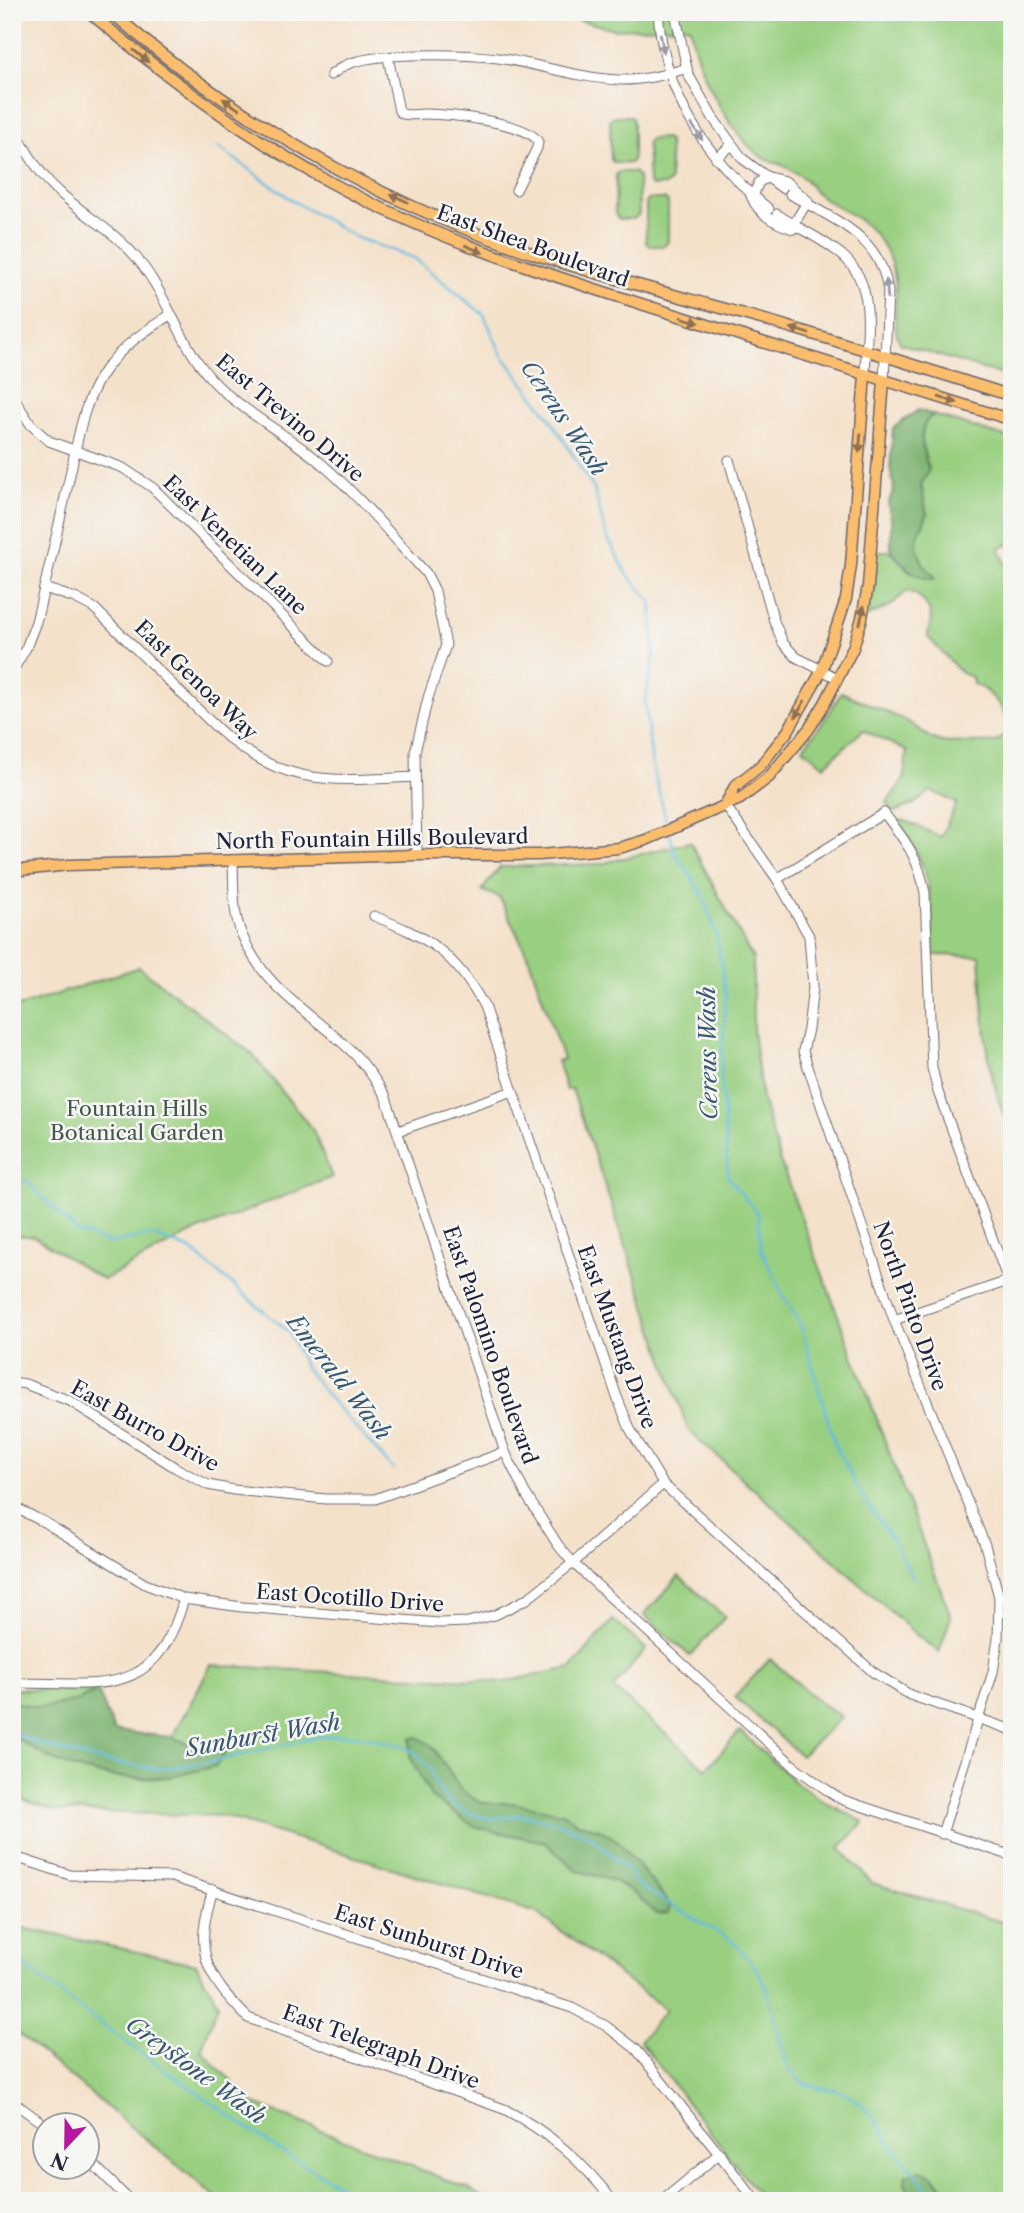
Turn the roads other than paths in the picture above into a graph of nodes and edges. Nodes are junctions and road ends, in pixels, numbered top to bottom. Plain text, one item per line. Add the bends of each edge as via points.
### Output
1 (89, 12) edge
2 (111, 12) edge
3 (658, 12) edge
4 (675, 12) edge
5 (388, 57) junction
6 (687, 68) junction
7 (669, 74) junction
8 (331, 75) dead end
9 (12, 127) edge
10 (289, 140) junction
11 (732, 145) junction
12 (281, 153) junction
13 (716, 158) junction
14 (762, 174) junction
15 (516, 190) dead end
16 (751, 195) junction
17 (810, 206) junction
18 (793, 225) junction
19 (802, 232) junction
20 (170, 316) junction
21 (865, 351) junction
22 (886, 357) junction
23 (865, 375) junction
24 (884, 381) junction
25 (12, 395) edge
26 (1012, 396) edge
27 (1012, 420) edge
28 (75, 452) junction
29 (729, 460) dead end
30 (44, 588) junction
31 (328, 661) dead end
32 (12, 672) edge
33 (821, 672) junction
34 (837, 678) junction
35 (415, 778) junction
36 (724, 805) junction
37 (417, 855) junction
38 (233, 860) junction
39 (12, 872) edge
40 (777, 879) junction
41 (374, 916) dead end
42 (513, 1091) junction
43 (398, 1131) junction
44 (1010, 1286) edge
45 (894, 1320) junction
46 (12, 1382) edge
47 (505, 1452) junction
48 (663, 1484) junction
49 (12, 1506) edge
50 (573, 1563) junction
51 (184, 1599) junction
52 (12, 1683) edge
53 (978, 1719) junction
54 (1012, 1730) edge
55 (942, 1834) junction
56 (12, 1856) edge
57 (1012, 1856) edge
58 (213, 1889) junction
59 (12, 2101) edge
60 (32, 2116) edge
61 (720, 2153) junction
62 (102, 2173) edge
63 (131, 2201) edge
64 (613, 2201) edge
65 (662, 2201) edge
66 (757, 2201) edge

1 -> 12 main road, East Shea Boulevard via 186,91
10 -> 2 main road, East Shea Boulevard via 211,91
3 -> 7 street
4 - 6 street
5 - 7 street via 497,58 620,80
5 - 8 street via 346,65
5 - 15 street via 403,114 466,117 534,136 537,148
6 - 7 street
6 - 11 street
7 -> 13 street via 689,119
9 - 20 street, East Trevino Drive via 54,188 113,233 137,258
10 - 12 main road
21 -> 10 main road, East Shea Boulevard via 528,252 350,176
11 - 13 street
11 - 14 street
12 -> 23 main road, East Shea Boulevard via 390,212 489,255
13 - 16 street
14 - 16 street
14 - 17 street
14 - 17 street via 793,186
16 - 18 street
16 - 19 street via 765,215
17 - 18 street
22 -> 17 street via 888,291 880,262 855,232
18 - 19 street
19 - 21 street via 836,250 857,271 865,293
20 - 28 street via 131,341 104,372 85,412
20 - 35 street, East Trevino Drive via 193,356 217,385 343,483 426,573 435,590 446,645 415,752
21 - 22 main road, East Shea Boulevard
21 - 23 street
22 - 24 street
22 - 26 main road, East Shea Boulevard
23 - 24 main road, East Shea Boulevard
23 -> 33 main road, North Fountain Hills Boulevard via 846,599
24 -> 27 main road, East Shea Boulevard
34 -> 24 main road, North Fountain Hills Boulevard via 853,648 868,586
25 - 28 street, East Venetian Lane via 40,434
28 - 30 street
28 - 31 street, East Venetian Lane via 122,468 153,488
29 - 33 street via 783,643
30 - 32 street via 33,635
30 - 35 street, East Genoa Way via 94,608 225,735 260,761 315,779
33 - 34 street
33 -> 36 main road, North Fountain Hills Boulevard via 788,731
34 - 36 main road, North Fountain Hills Boulevard via 809,729 769,778
35 - 37 street, East Trevino Drive
36 - 37 main road, North Fountain Hills Boulevard via 619,848 539,855
36 - 40 street, North Pinto Drive
37 - 38 main road, North Fountain Hills Boulevard
38 - 39 main road, North Fountain Hills Boulevard via 69,865
38 - 43 street, East Palomino Boulevard via 237,917 254,958 276,988 367,1068 385,1095
40 - 44 street via 884,813 914,854 921,871 927,922 932,1068
40 - 45 street, North Pinto Drive via 808,936 813,987 803,1051
41 - 42 street, East Mustang Drive via 424,938 460,967 484,1006
42 - 43 street
42 - 48 street, East Mustang Drive via 629,1429
43 - 47 street, East Palomino Boulevard
44 - 45 street
45 - 53 street, North Pinto Drive via 985,1545 999,1597 993,1672
46 - 47 street, East Burro Drive via 70,1401 176,1468 208,1485 234,1490 326,1500 375,1499
47 - 50 street, East Palomino Boulevard via 524,1493
48 - 50 street, East Ocotillo Drive
48 - 53 street, East Mustang Drive via 873,1672 910,1695
49 - 51 street, East Ocotillo Drive via 145,1584
50 - 51 street, East Ocotillo Drive via 527,1599 468,1622
50 - 55 street, East Palomino Boulevard via 827,1790
51 - 52 street via 173,1634 146,1667 131,1675 97,1685
53 - 54 street, East Mustang Drive
53 - 55 street, North Pinto Drive
55 - 57 street, East Palomino Boulevard
56 - 58 street, East Sunburst Drive via 70,1875 172,1877
58 - 61 street, East Sunburst Drive via 572,2008 636,2049
58 - 64 street, East Telegraph Drive via 202,1937 209,1967 223,1992 248,2018 504,2109 534,2124 593,2174
59 - 60 street
61 - 65 street
61 - 66 street, East Sunburst Drive
62 - 63 street

